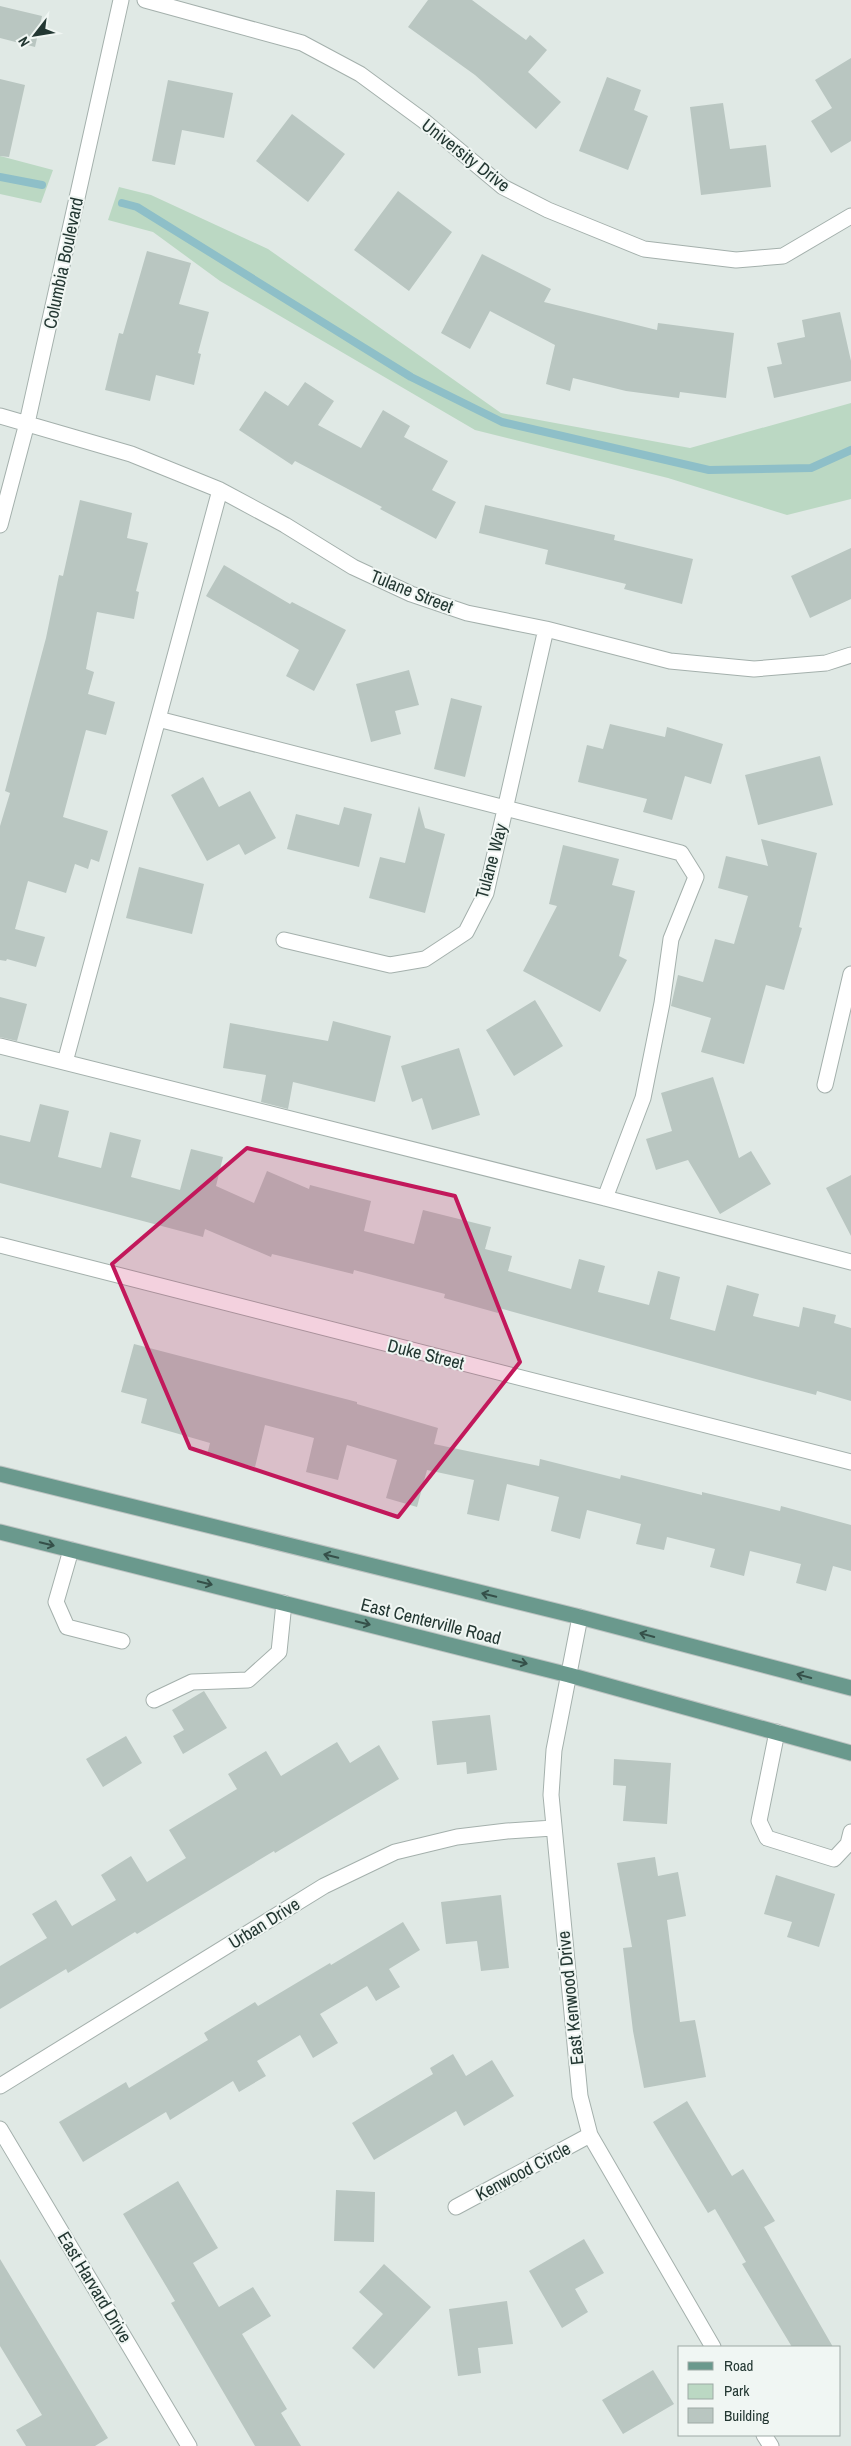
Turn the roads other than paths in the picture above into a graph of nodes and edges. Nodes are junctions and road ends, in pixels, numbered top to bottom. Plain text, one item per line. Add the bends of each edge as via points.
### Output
1 (121, 0) edge
2 (145, 0) edge
3 (851, 216) edge
4 (0, 416) edge
5 (27, 423) junction
6 (220, 490) junction
7 (0, 525) edge
8 (546, 629) junction
9 (851, 655) edge
10 (158, 719) junction
11 (504, 808) junction
12 (284, 940) dead end
13 (851, 974) edge
14 (0, 1046) edge
15 (65, 1062) junction
16 (825, 1085) dead end
17 (605, 1198) junction
18 (0, 1245) edge
19 (851, 1262) edge
20 (851, 1462) edge
21 (0, 1474) edge
22 (0, 1532) edge
23 (71, 1550) junction
24 (284, 1603) junction
25 (580, 1618) junction
26 (122, 1641) dead end
27 (569, 1674) junction
28 (851, 1688) edge
29 (154, 1700) dead end
30 (777, 1732) junction
31 (851, 1753) edge
32 (553, 1828) junction
33 (851, 1832) edge
34 (0, 2086) edge
35 (0, 2129) edge
36 (590, 2135) junction
37 (456, 2208) dead end
38 (712, 2346) edge
39 (189, 2446) edge

1 - 5 street, Columbia Boulevard
2 - 3 street, University Drive via 302,43 360,74 424,121 503,187 548,210 644,249 736,260 783,256
4 - 5 street, Tulane Street
5 - 6 street, Tulane Street via 131,454
5 - 7 street, Columbia Boulevard
6 - 8 street, Tulane Street via 353,567 411,594 467,613
6 - 10 street
8 - 9 street, Tulane Street via 670,661 744,668 826,663
8 - 11 street, Tulane Way
10 - 11 street
10 - 15 street
11 - 12 street, Tulane Way via 486,892 466,932 425,959 390,965
11 - 17 street via 681,853 696,877 671,939 643,1098
13 - 16 street
14 - 15 street
15 - 17 street
17 - 19 street
18 - 20 street, Duke Street
25 -> 21 main road
22 -> 23 main road, East Centerville Road
23 -> 24 main road, East Centerville Road
23 - 26 street via 56,1602 67,1627
24 -> 27 main road, East Centerville Road
24 - 29 street via 279,1652 248,1680 192,1682
25 - 27 street, East Kenwood Drive
28 -> 25 main road
27 - 30 main road, East Centerville Road
27 - 32 street, East Kenwood Drive via 554,1750
30 - 31 main road, East Centerville Road
30 - 33 street via 759,1821 767,1838 834,1859 848,1844
32 - 34 street, Urban Drive via 457,1837 395,1852 324,1886
32 - 36 street, East Kenwood Drive via 580,2096
35 - 39 street, East Harvard Drive
36 - 37 street, Kenwood Circle
36 - 38 street, East Kenwood Drive

